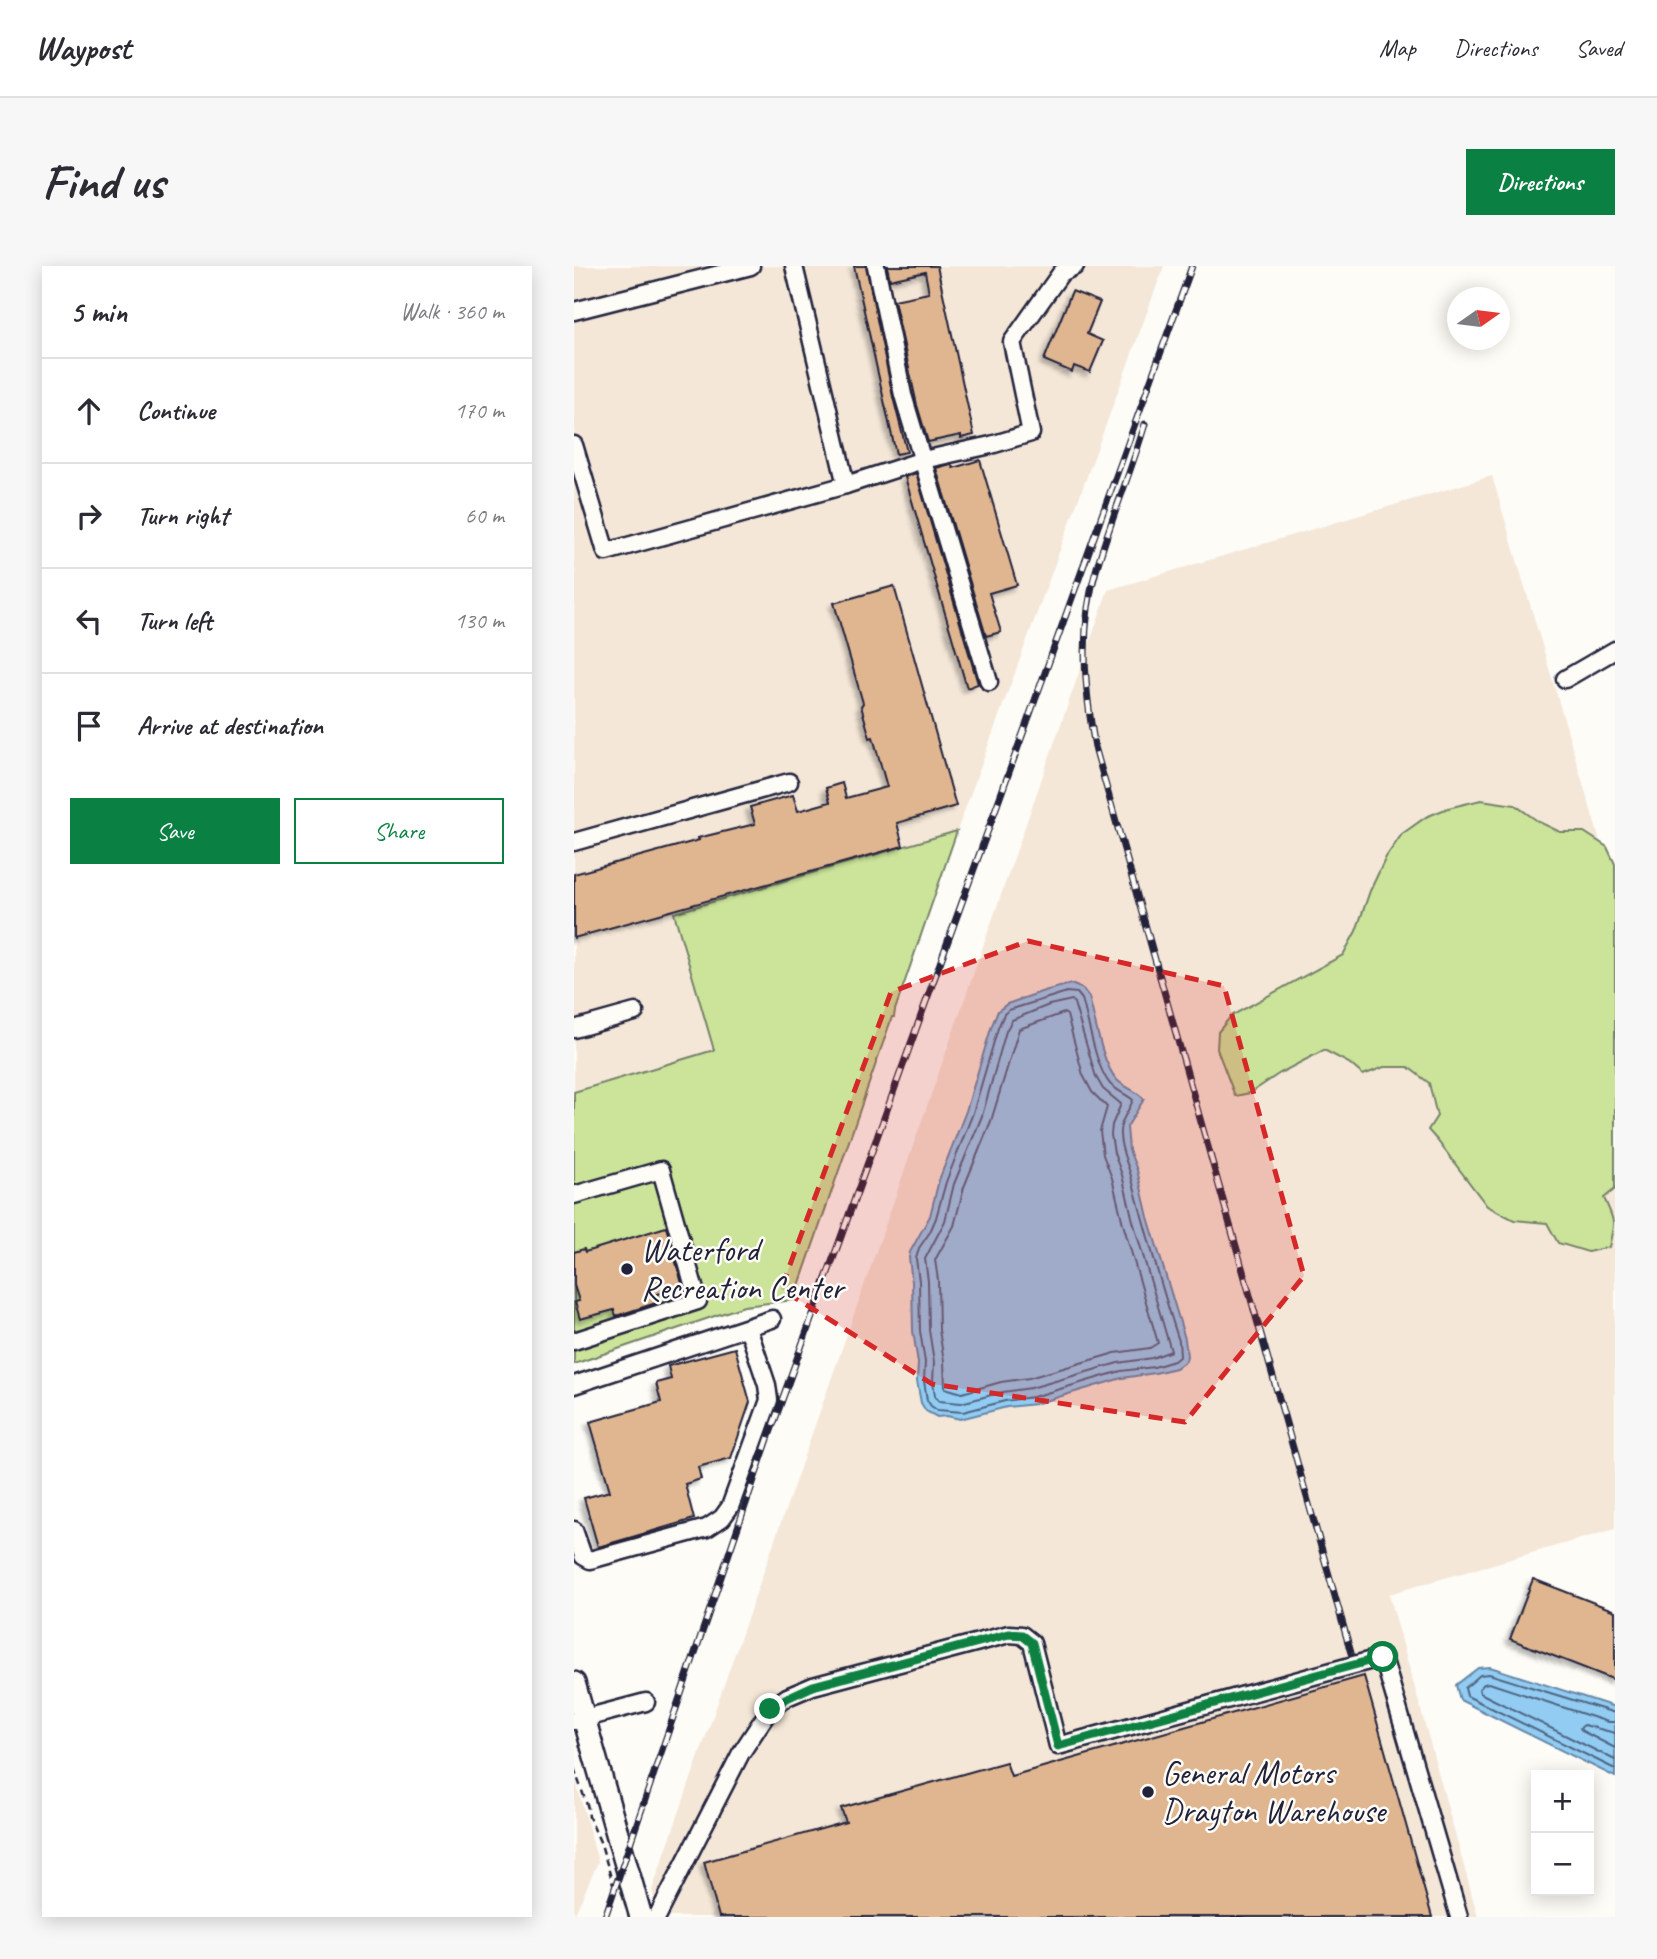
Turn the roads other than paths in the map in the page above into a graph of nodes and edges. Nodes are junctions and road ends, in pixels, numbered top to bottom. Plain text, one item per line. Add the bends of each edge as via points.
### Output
1 (751, 266) edge
2 (794, 266) edge
3 (876, 266) edge
4 (1074, 266) edge
5 (574, 311) edge
6 (574, 445) edge
7 (923, 460) junction
8 (846, 485) junction
9 (1615, 650) edge
10 (1565, 679) dead end
11 (989, 682) dead end
12 (789, 782) dead end
13 (574, 842) edge
14 (635, 1013) dead end
15 (574, 1029) edge
16 (574, 1195) edge
17 (772, 1320) dead end
18 (748, 1328) junction
19 (574, 1341) edge
20 (574, 1384) edge
21 (574, 1530) edge
22 (574, 1683) edge
23 (646, 1702) dead end
24 (579, 1719) edge
25 (641, 1917) edge
26 (657, 1917) edge
27 (1459, 1917) edge

1 - 5 street
2 - 8 street
3 - 7 street via 903,395
4 - 7 street via 1061,273 1012,342 1031,433
6 - 8 street via 606,552
7 - 8 street
7 - 11 street
9 - 10 street
12 - 13 street
14 - 15 street
16 - 19 street via 661,1170 698,1301
17 - 18 street
18 - 20 street
18 - 21 street via 768,1400 722,1518 706,1528 590,1560 583,1556
22 - 24 main road
23 - 24 street
24 - 25 main road
26 - 27 street via 741,1753 770,1709 813,1686 1009,1634 1022,1635 1032,1643 1058,1746 1383,1657

